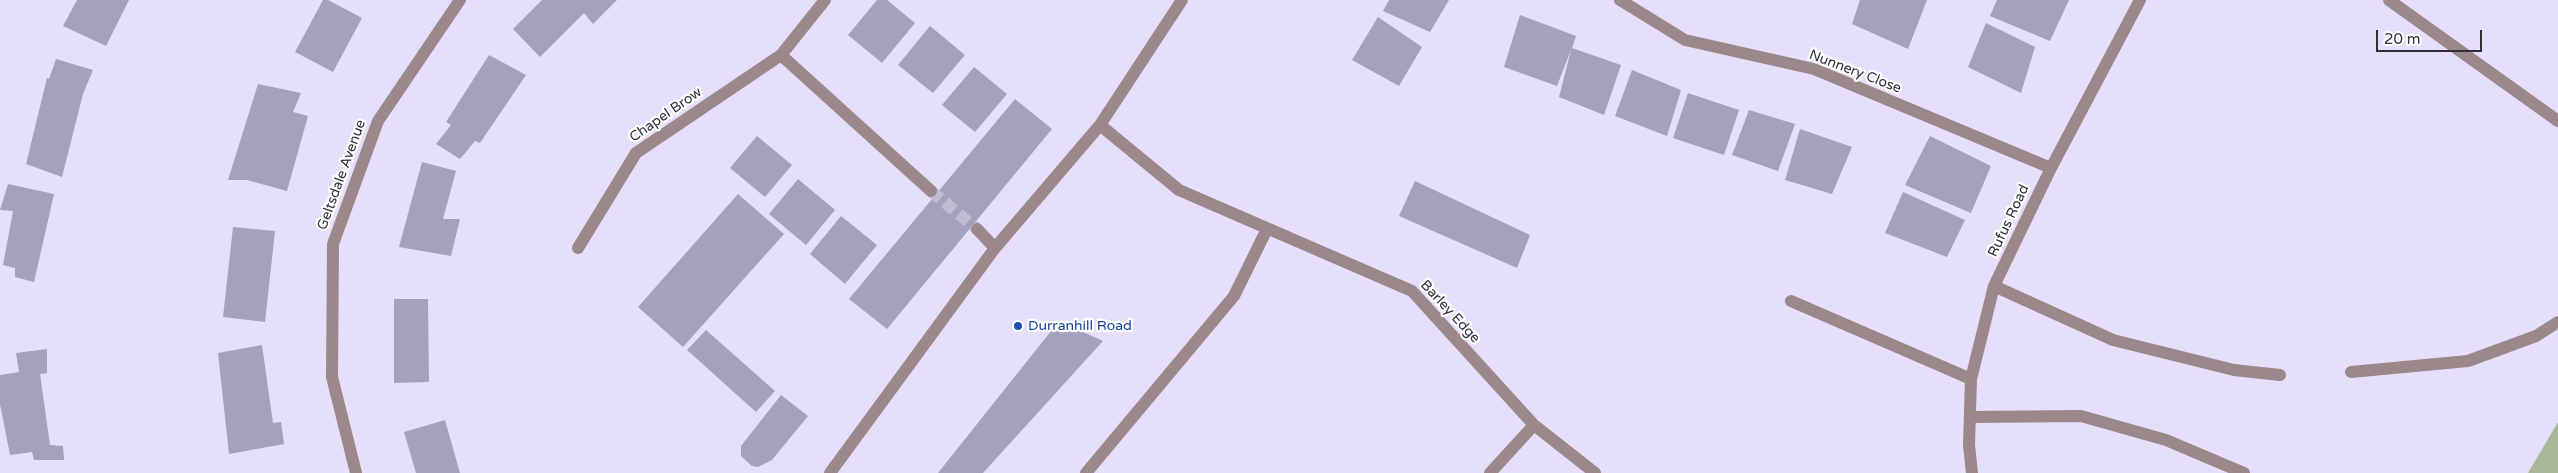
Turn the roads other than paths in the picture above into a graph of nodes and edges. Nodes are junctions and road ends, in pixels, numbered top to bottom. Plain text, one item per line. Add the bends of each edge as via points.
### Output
1 (460, 0) edge
2 (825, 0) edge
3 (1182, 0) edge
4 (1620, 0) edge
5 (2140, 0) edge
6 (2388, 0) edge
7 (781, 55) junction
8 (2558, 122) edge
9 (1100, 124) junction
10 (2051, 168) junction
11 (931, 191) tunnel mouth
12 (978, 229) tunnel mouth
13 (1267, 229) junction
14 (578, 248) dead end
15 (995, 248) junction
16 (1994, 286) junction
17 (1791, 301) dead end
18 (2558, 322) edge
19 (2351, 372) dead end
20 (2280, 375) dead end
21 (1971, 379) junction
22 (1970, 417) junction
23 (1534, 425) junction
24 (356, 473) edge
25 (830, 473) edge
26 (1086, 473) edge
27 (1490, 473) edge
28 (1595, 473) edge
29 (1972, 473) edge
30 (2244, 473) edge

1 - 24 street, Geltsdale Avenue via 378,121 333,244 332,378
2 - 7 street, Chapel Brow
3 - 9 street
4 - 10 street, Nunnery Close via 1685,40 1814,69
5 - 10 street, Rufus Road
6 - 8 street
7 - 11 street
7 - 14 street, Chapel Brow via 636,153
9 - 13 street, Barley Edge via 1179,190
9 - 15 street
10 - 16 street, Rufus Road
12 - 15 street
13 - 23 street, Barley Edge via 1412,291
13 - 26 street via 1234,296
15 - 25 street
16 - 20 street via 2113,340 2234,370
16 - 21 street, Rufus Road
17 - 21 street
18 - 19 street via 2536,336 2468,361
21 - 22 street, Rufus Road
22 - 29 street, Rufus Road
22 - 30 street via 2081,416 2166,440
23 - 27 street
23 - 28 street, Barley Edge

